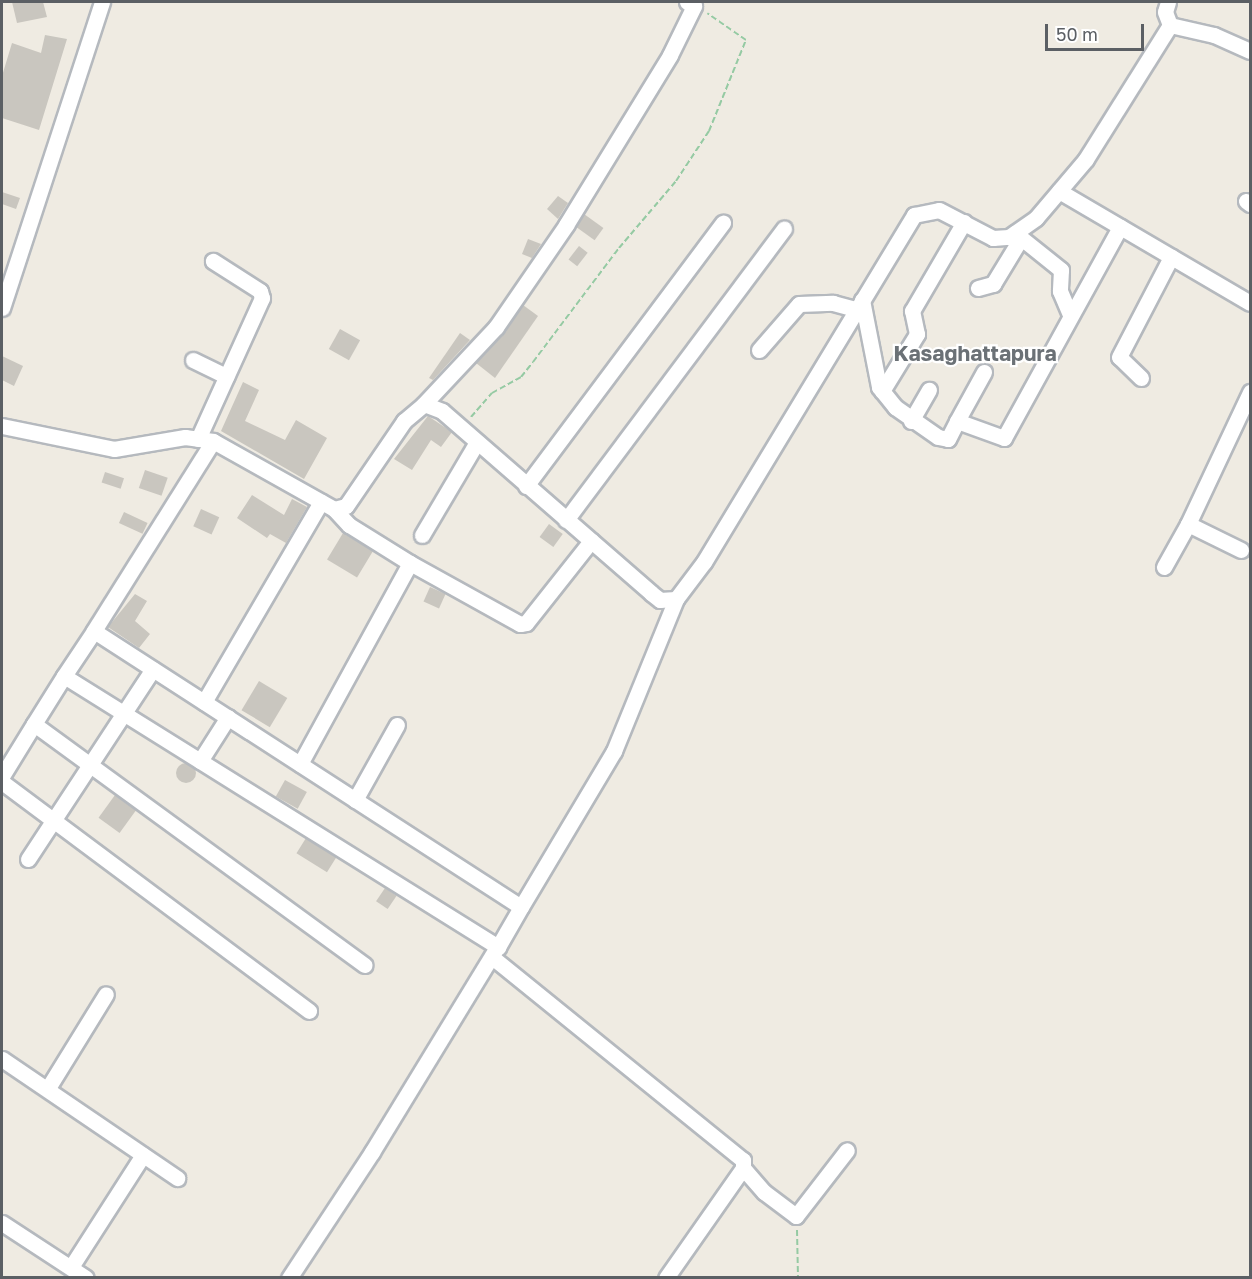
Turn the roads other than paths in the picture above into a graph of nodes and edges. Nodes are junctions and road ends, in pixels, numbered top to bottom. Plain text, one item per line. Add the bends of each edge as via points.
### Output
1 (102, 2) edge
2 (1168, 2) edge
3 (691, 4) edge
4 (1170, 25) junction
5 (1251, 51) edge
6 (1059, 191) junction
7 (964, 222) junction
8 (723, 223) dead end
9 (1120, 226) junction
10 (784, 230) dead end
11 (1018, 236) junction
12 (1171, 256) junction
13 (213, 261) dead end
14 (978, 288) dead end
15 (1251, 303) edge
16 (858, 305) junction
17 (2, 308) edge
18 (1070, 314) junction
19 (759, 350) dead end
20 (193, 360) dead end
21 (984, 372) dead end
22 (226, 376) junction
23 (1141, 378) dead end
24 (929, 390) dead end
25 (882, 391) junction
26 (1251, 392) edge
27 (424, 404) junction
28 (911, 421) junction
29 (957, 421) junction
30 (2, 426) edge
31 (205, 440) junction
32 (477, 442) junction
33 (526, 486) junction
34 (327, 505) junction
35 (566, 520) junction
36 (1188, 524) junction
37 (422, 535) dead end
38 (591, 541) junction
39 (1241, 550) dead end
40 (410, 563) junction
41 (1164, 567) dead end
42 (676, 599) junction
43 (94, 631) junction
44 (153, 669) junction
45 (64, 676) junction
46 (204, 702) junction
47 (125, 714) junction
48 (228, 717) junction
49 (34, 724) junction
50 (397, 725) dead end
51 (200, 761) junction
52 (300, 764) junction
53 (90, 765) junction
54 (2, 776) edge
55 (2, 782) edge
56 (355, 800) junction
57 (55, 820) junction
58 (28, 859) dead end
59 (521, 907) junction
60 (495, 952) junction
61 (365, 965) dead end
62 (106, 994) dead end
63 (309, 1011) dead end
64 (2, 1059) edge
65 (48, 1088) junction
66 (847, 1150) dead end
67 (143, 1155) junction
68 (744, 1168) junction
69 (177, 1178) dead end
70 (2, 1223) edge
71 (71, 1268) junction
72 (86, 1278) edge
73 (289, 1278) edge
74 (666, 1278) edge

1 - 17 street
2 - 4 street via 1165,12
3 - 27 street via 670,55 566,225 496,327
4 - 5 street via 1215,35
4 - 6 street via 1086,159
6 - 9 street
6 - 11 street
7 - 11 street via 993,238
7 - 16 street via 939,210 914,215
7 - 25 street via 912,311 916,334
8 - 33 street
9 - 12 street
9 - 18 street
10 - 35 street
11 - 14 street via 993,284
11 - 18 street via 1061,270 1060,291
12 - 15 street
12 - 23 street via 1119,357
13 - 22 street via 260,291 262,298
16 - 19 street via 800,304
16 - 25 street
16 - 42 street via 704,562
18 - 29 street via 1004,438
20 - 22 street
21 - 29 street
22 - 31 street
24 - 28 street
25 - 28 street
26 - 36 street
27 - 32 street via 442,411
27 - 34 street via 404,421 346,506
28 - 29 street via 948,439
30 - 31 street via 114,449
31 - 34 street
31 - 43 street
32 - 33 street
32 - 37 street
33 - 35 street
34 - 40 street via 349,525
34 - 46 street
35 - 38 street
36 - 39 street
36 - 41 street
38 - 40 street via 526,623 520,624
38 - 42 street via 660,600
40 - 52 street
42 - 59 street via 614,751
43 - 44 street
43 - 45 street
44 - 46 street
44 - 47 street
45 - 47 street
45 - 49 street
46 - 48 street
47 - 51 street
47 - 53 street
48 - 51 street
48 - 52 street
49 - 53 street
49 - 54 street
50 - 56 street
51 - 60 street
52 - 56 street
53 - 57 street
53 - 61 street
55 - 57 street
56 - 59 street
57 - 58 street
57 - 63 street
59 - 60 street
60 - 68 street via 743,1160
60 - 73 street
62 - 65 street
64 - 65 street
65 - 67 street
66 - 68 street via 799,1215 783,1208
67 - 69 street
67 - 71 street
68 - 74 street
70 - 71 street
71 - 72 street

